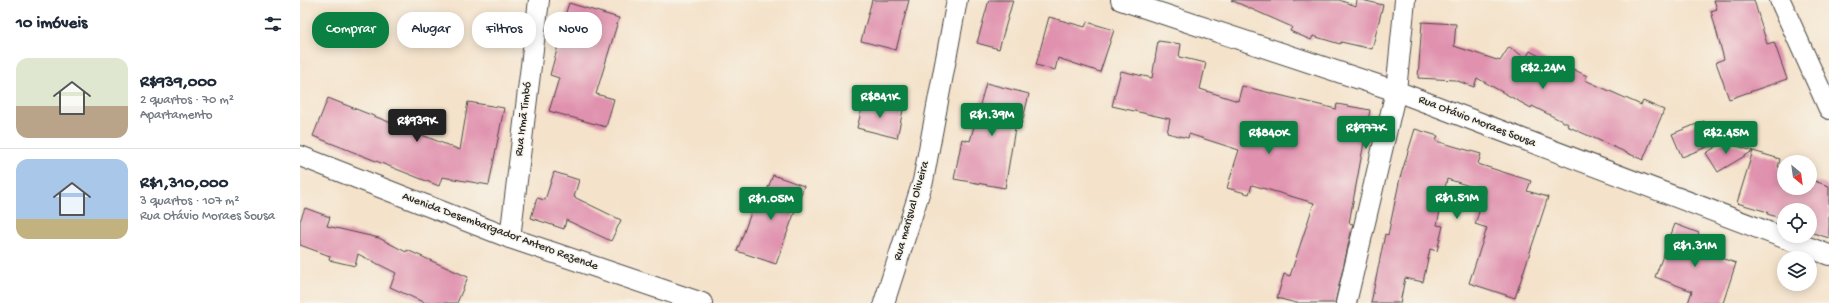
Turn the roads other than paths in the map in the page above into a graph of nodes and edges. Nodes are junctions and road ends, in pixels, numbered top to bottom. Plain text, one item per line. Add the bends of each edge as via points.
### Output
1 (539, 0) edge
2 (957, 0) edge
3 (1121, 0) edge
4 (1404, 0) edge
5 (1780, 0) edge
6 (1396, 91) junction
7 (1829, 109) edge
8 (300, 156) edge
9 (510, 238) junction
10 (1829, 255) edge
11 (702, 303) edge
12 (884, 303) edge
13 (1346, 303) edge

1 - 9 street, Rua Irmã Timbó
2 - 12 street, Rua marisval Oliveira via 923,181
3 - 6 street, Rua Otávio Moraes Sousa
4 - 6 street
5 - 7 street
6 - 10 street, Rua Otávio Moraes Sousa
6 - 13 street
8 - 9 street, Avenida Desembargador Antero Rezende
9 - 11 street, Avenida Desembargador Antero Rezende

